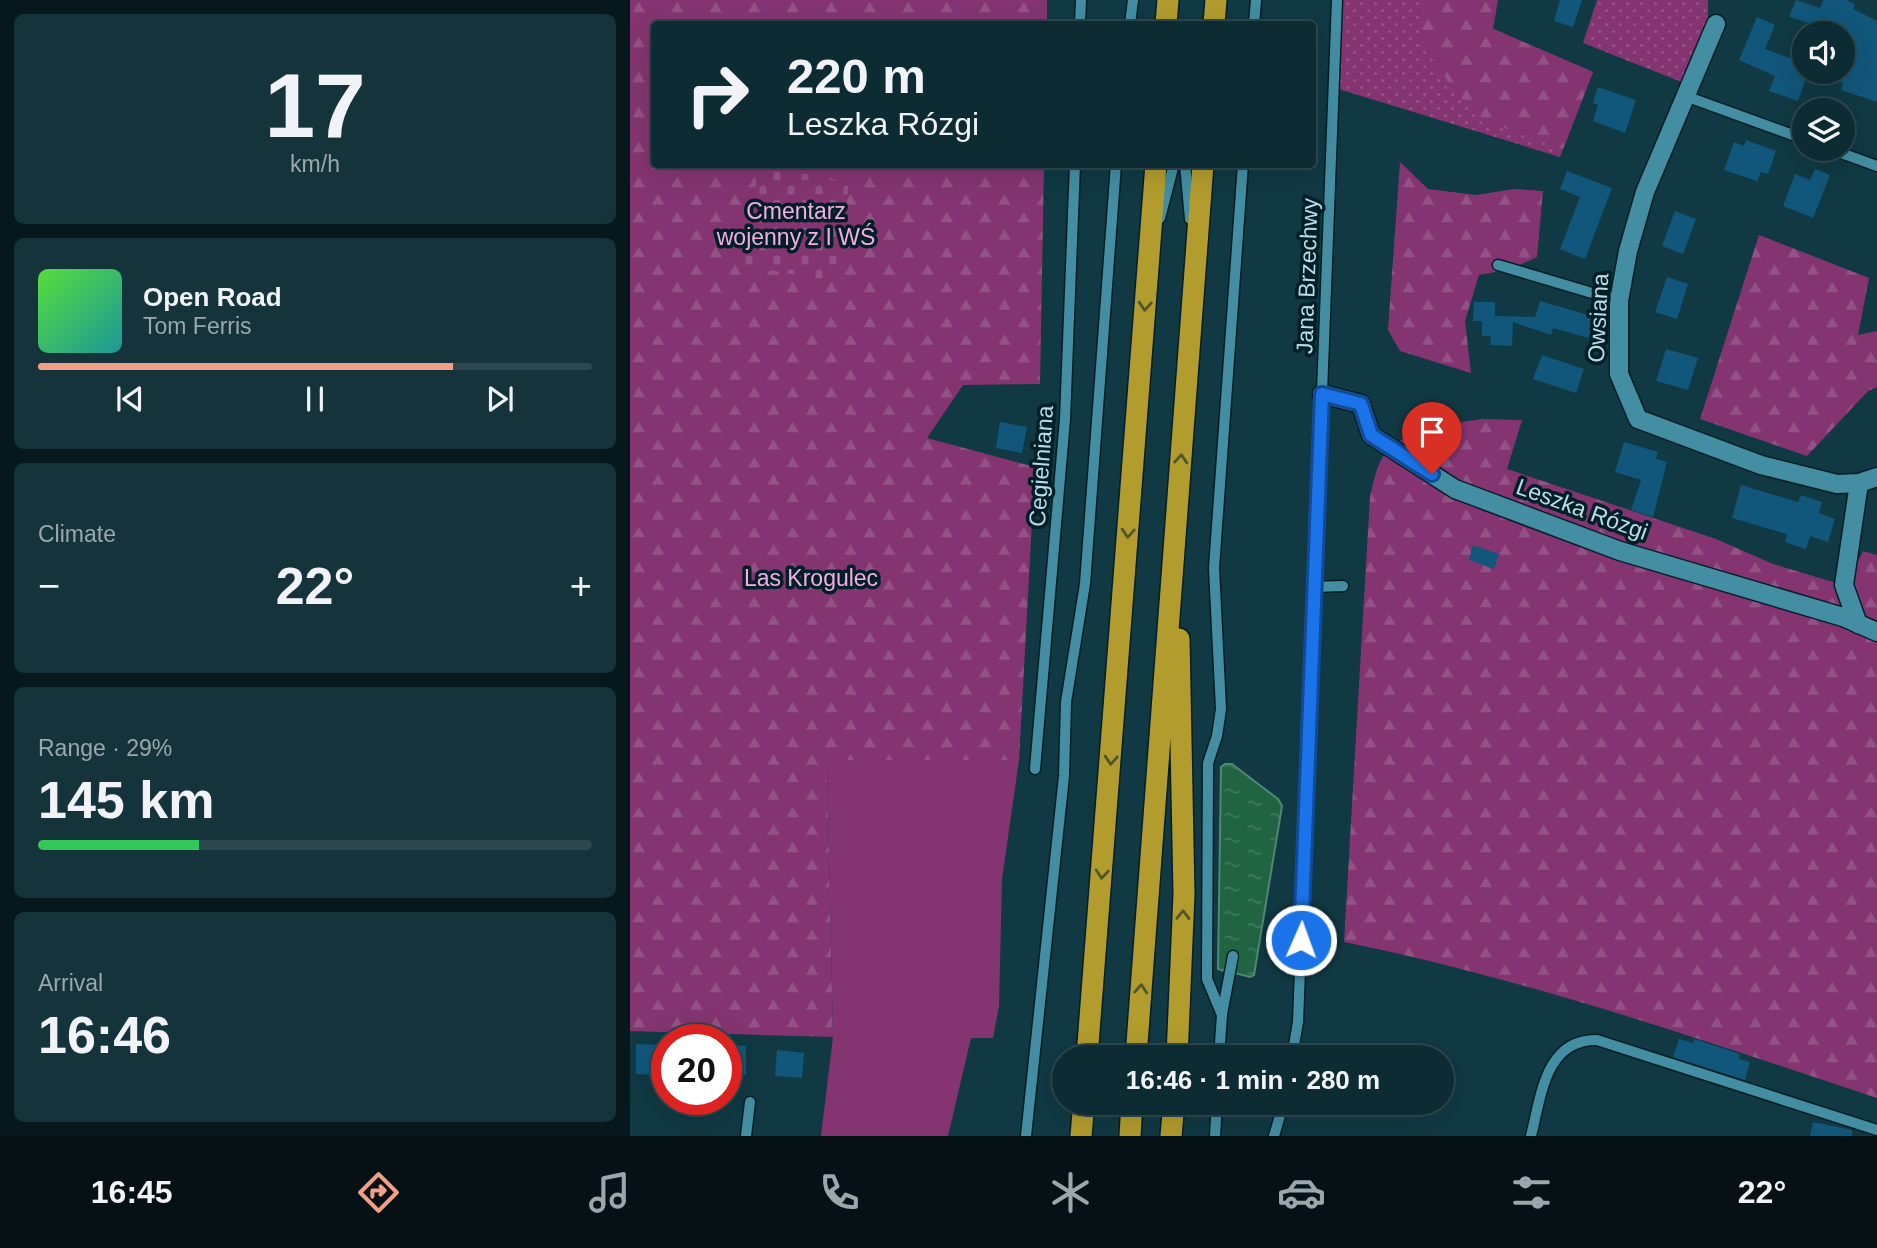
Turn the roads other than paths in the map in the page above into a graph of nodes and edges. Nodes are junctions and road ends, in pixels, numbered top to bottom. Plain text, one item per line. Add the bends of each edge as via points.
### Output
1 (1081, 0) edge
2 (1133, 0) edge
3 (1169, 0) edge
4 (1215, 0) edge
5 (1256, 0) edge
6 (1336, 0) edge
7 (1080, 21) edge
8 (1130, 21) edge
9 (1166, 21) edge
10 (1172, 21) edge
11 (1209, 21) edge
12 (1214, 21) edge
13 (1254, 21) edge
14 (1716, 24) dead end
15 (1688, 97) junction
16 (1792, 135) edge
17 (1855, 158) edge
18 (1877, 166) edge
19 (1075, 168) edge
20 (1116, 168) edge
21 (1156, 168) edge
22 (1173, 168) edge
23 (1185, 168) edge
24 (1203, 168) edge
25 (1243, 168) edge
26 (1497, 265) dead end
27 (1148, 270) junction
28 (1195, 272) junction
29 (1619, 301) junction
30 (1322, 394) junction
31 (1877, 477) edge
32 (1859, 483) junction
33 (1176, 527) junction
34 (1343, 586) dead end
35 (1314, 587) junction
36 (1858, 624) junction
37 (1877, 632) edge
38 (1035, 769) dead end
39 (1233, 956) dead end
40 (1222, 1015) junction
41 (1088, 1045) edge
42 (1137, 1045) edge
43 (1178, 1045) edge
44 (1220, 1045) edge
45 (1294, 1045) edge
46 (750, 1102) dead end
47 (1083, 1115) edge
48 (1131, 1115) edge
49 (1173, 1115) edge
50 (1216, 1115) edge
51 (1280, 1115) edge
52 (1877, 1130) edge
53 (746, 1136) edge
54 (1027, 1136) edge
55 (1081, 1136) edge
56 (1130, 1136) edge
57 (1171, 1136) edge
58 (1215, 1136) edge
59 (1274, 1136) edge
60 (1531, 1136) edge

1 - 7 lane
2 - 8 lane
3 - 9 highway
3 - 10 lane
4 - 11 lane
4 - 12 highway
5 - 13 lane
6 - 30 lane, Jana Brzechwy
14 - 15 street, Owsiana
15 - 16 lane
15 - 29 street, Owsiana via 1645,192
17 - 18 lane
19 - 38 lane, Cegielniana via 1065,419
20 - 54 lane via 1085,584 1066,702 1064,776
21 - 27 highway
22 - 27 lane
23 - 28 lane
24 - 28 highway
25 - 40 lane via 1214,568 1221,709 1209,763 1207,979
26 - 29 lane
27 -> 41 highway
33 -> 28 highway
29 - 32 street, Owsiana via 1619,374 1637,419 1761,465 1837,484
30 - 35 lane, Jana Brzechwy
30 - 36 street, Leszka Rózgi via 1361,404 1371,435 1455,489 1620,551
31 - 32 street, Owsiana
32 - 36 street via 1844,585
42 -> 33 highway
43 -> 33 highway via 1184,894
34 - 35 lane
35 - 45 lane, Jana Brzechwy
36 - 37 street, Leszka Rózgi
39 - 40 lane
40 - 44 lane
46 - 53 lane
47 - 55 highway
48 - 56 highway
49 - 57 highway
50 - 58 lane
51 - 59 lane
52 - 60 lane via 1597,1040 1581,1040 1567,1045 1550,1067

